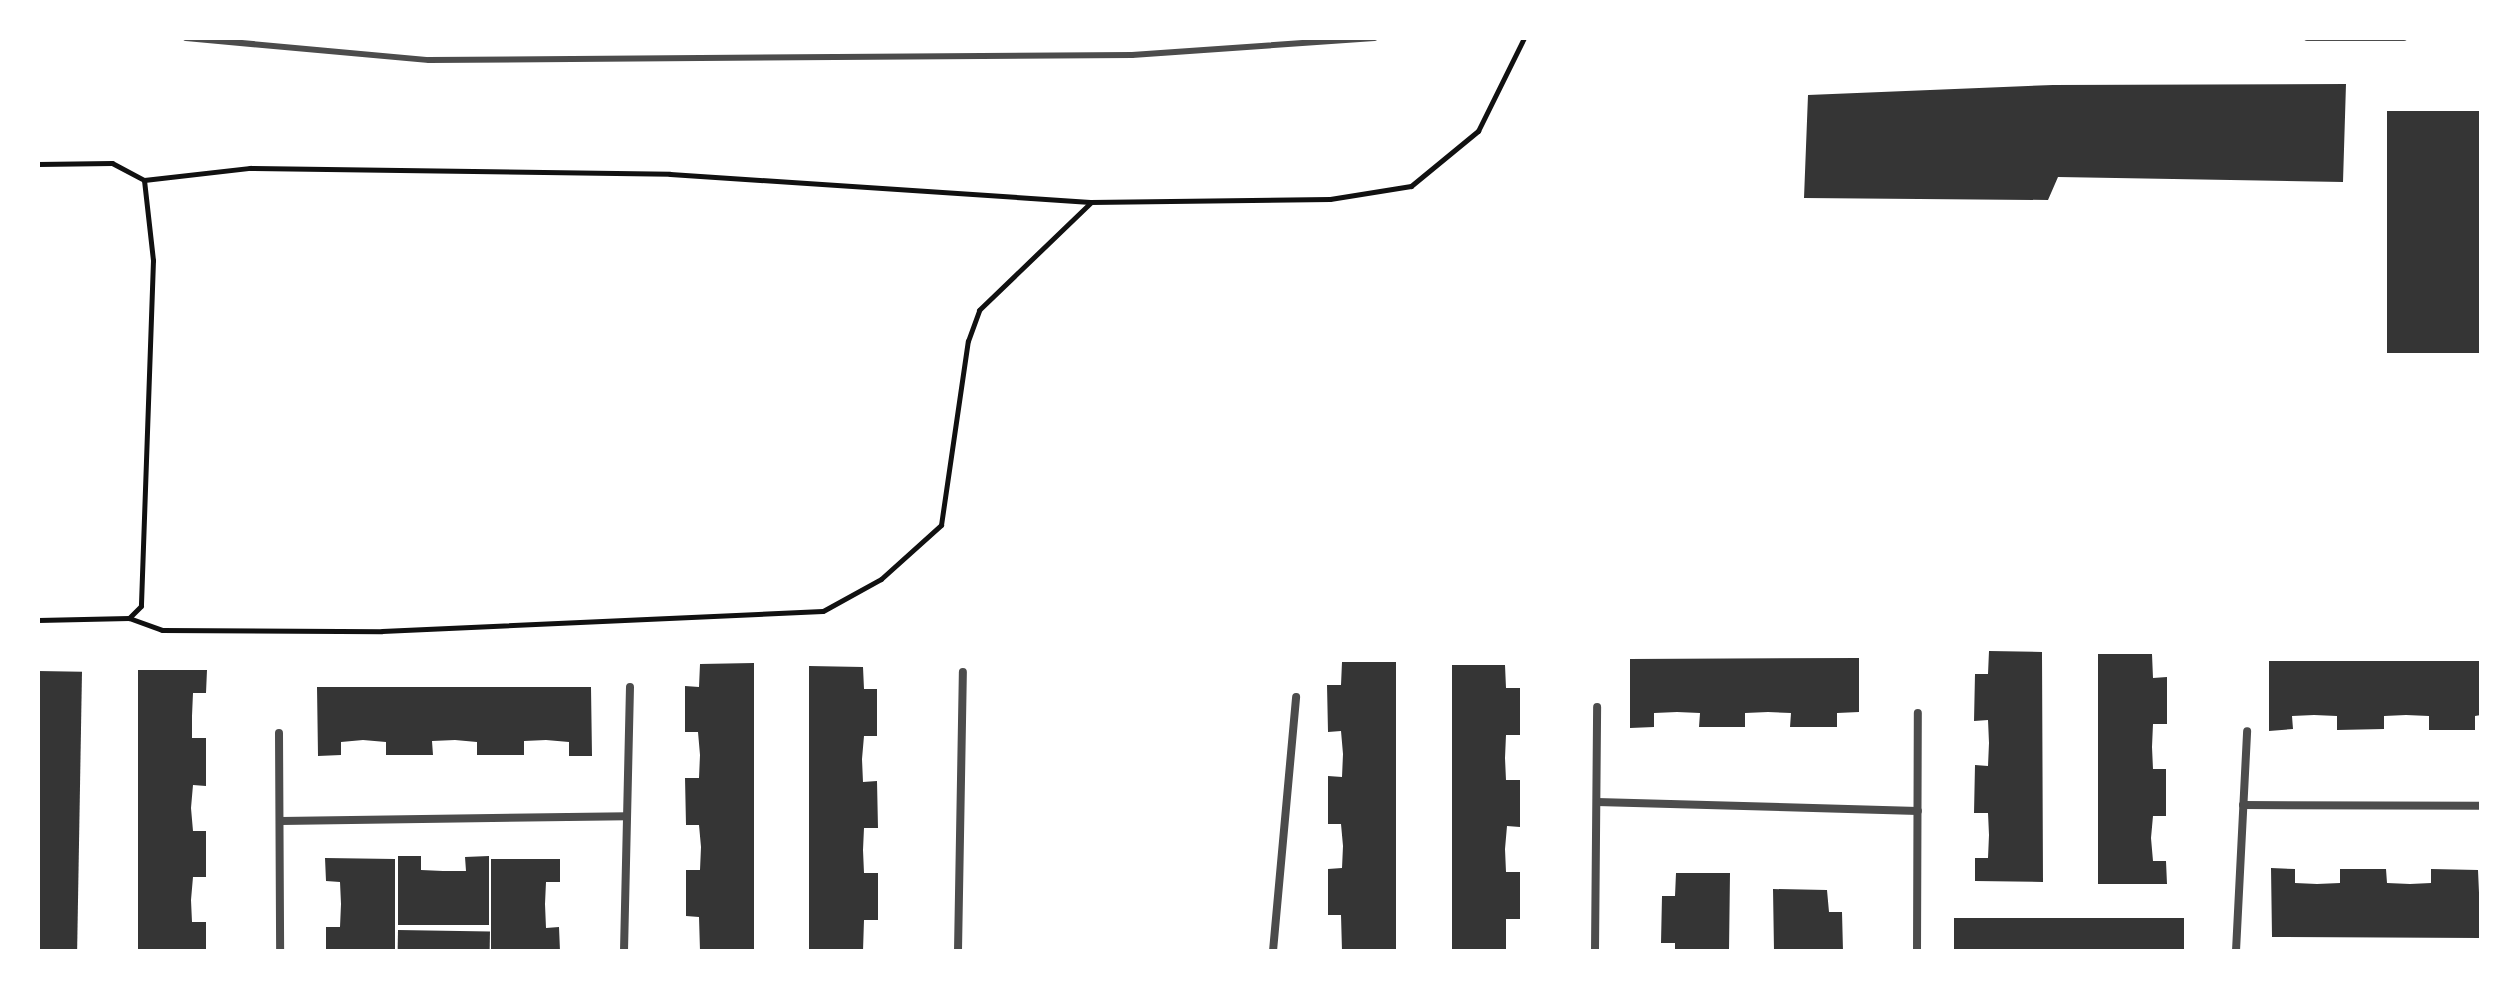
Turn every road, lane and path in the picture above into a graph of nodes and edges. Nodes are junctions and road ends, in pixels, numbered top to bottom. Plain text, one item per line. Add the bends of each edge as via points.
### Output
1 (186, 38) edge
2 (196, 38) edge
3 (1374, 38) edge
4 (1524, 38) edge
5 (2307, 38) edge
6 (2404, 38) edge
7 (38, 164) edge
8 (144, 180) junction
9 (1090, 202) junction
10 (129, 618) junction
11 (38, 620) edge
12 (963, 672) dead end
13 (630, 687) dead end
14 (1296, 697) dead end
15 (1597, 707) dead end
16 (1918, 713) dead end
17 (2247, 731) dead end
18 (279, 733) dead end
19 (1597, 802) junction
20 (2243, 805) junction
21 (2481, 806) edge
22 (1918, 811) junction
23 (627, 816) junction
24 (281, 821) junction
25 (280, 951) edge
26 (624, 951) edge
27 (958, 951) edge
28 (1273, 951) edge
29 (1595, 951) edge
30 (1917, 951) edge
31 (2236, 951) edge

1 - 2 lane
2 - 3 lane via 429,60 1132,55
4 - 9 path via 1478,131 1411,186 1330,199
5 - 6 lane
7 - 8 path via 112,163
8 - 9 path via 250,168 654,174
8 - 10 path via 153,260 142,590 141,606
9 - 10 path via 979,310 968,341 941,525 881,579 823,611 382,631 162,630
10 - 11 path
12 - 27 street
13 - 23 street
14 - 28 street
15 - 19 street
16 - 22 street
17 - 20 street
18 - 24 street
19 - 22 street
19 - 29 street
20 - 21 street
20 - 31 street
22 - 30 street
23 - 24 street
23 - 26 street
24 - 25 street

